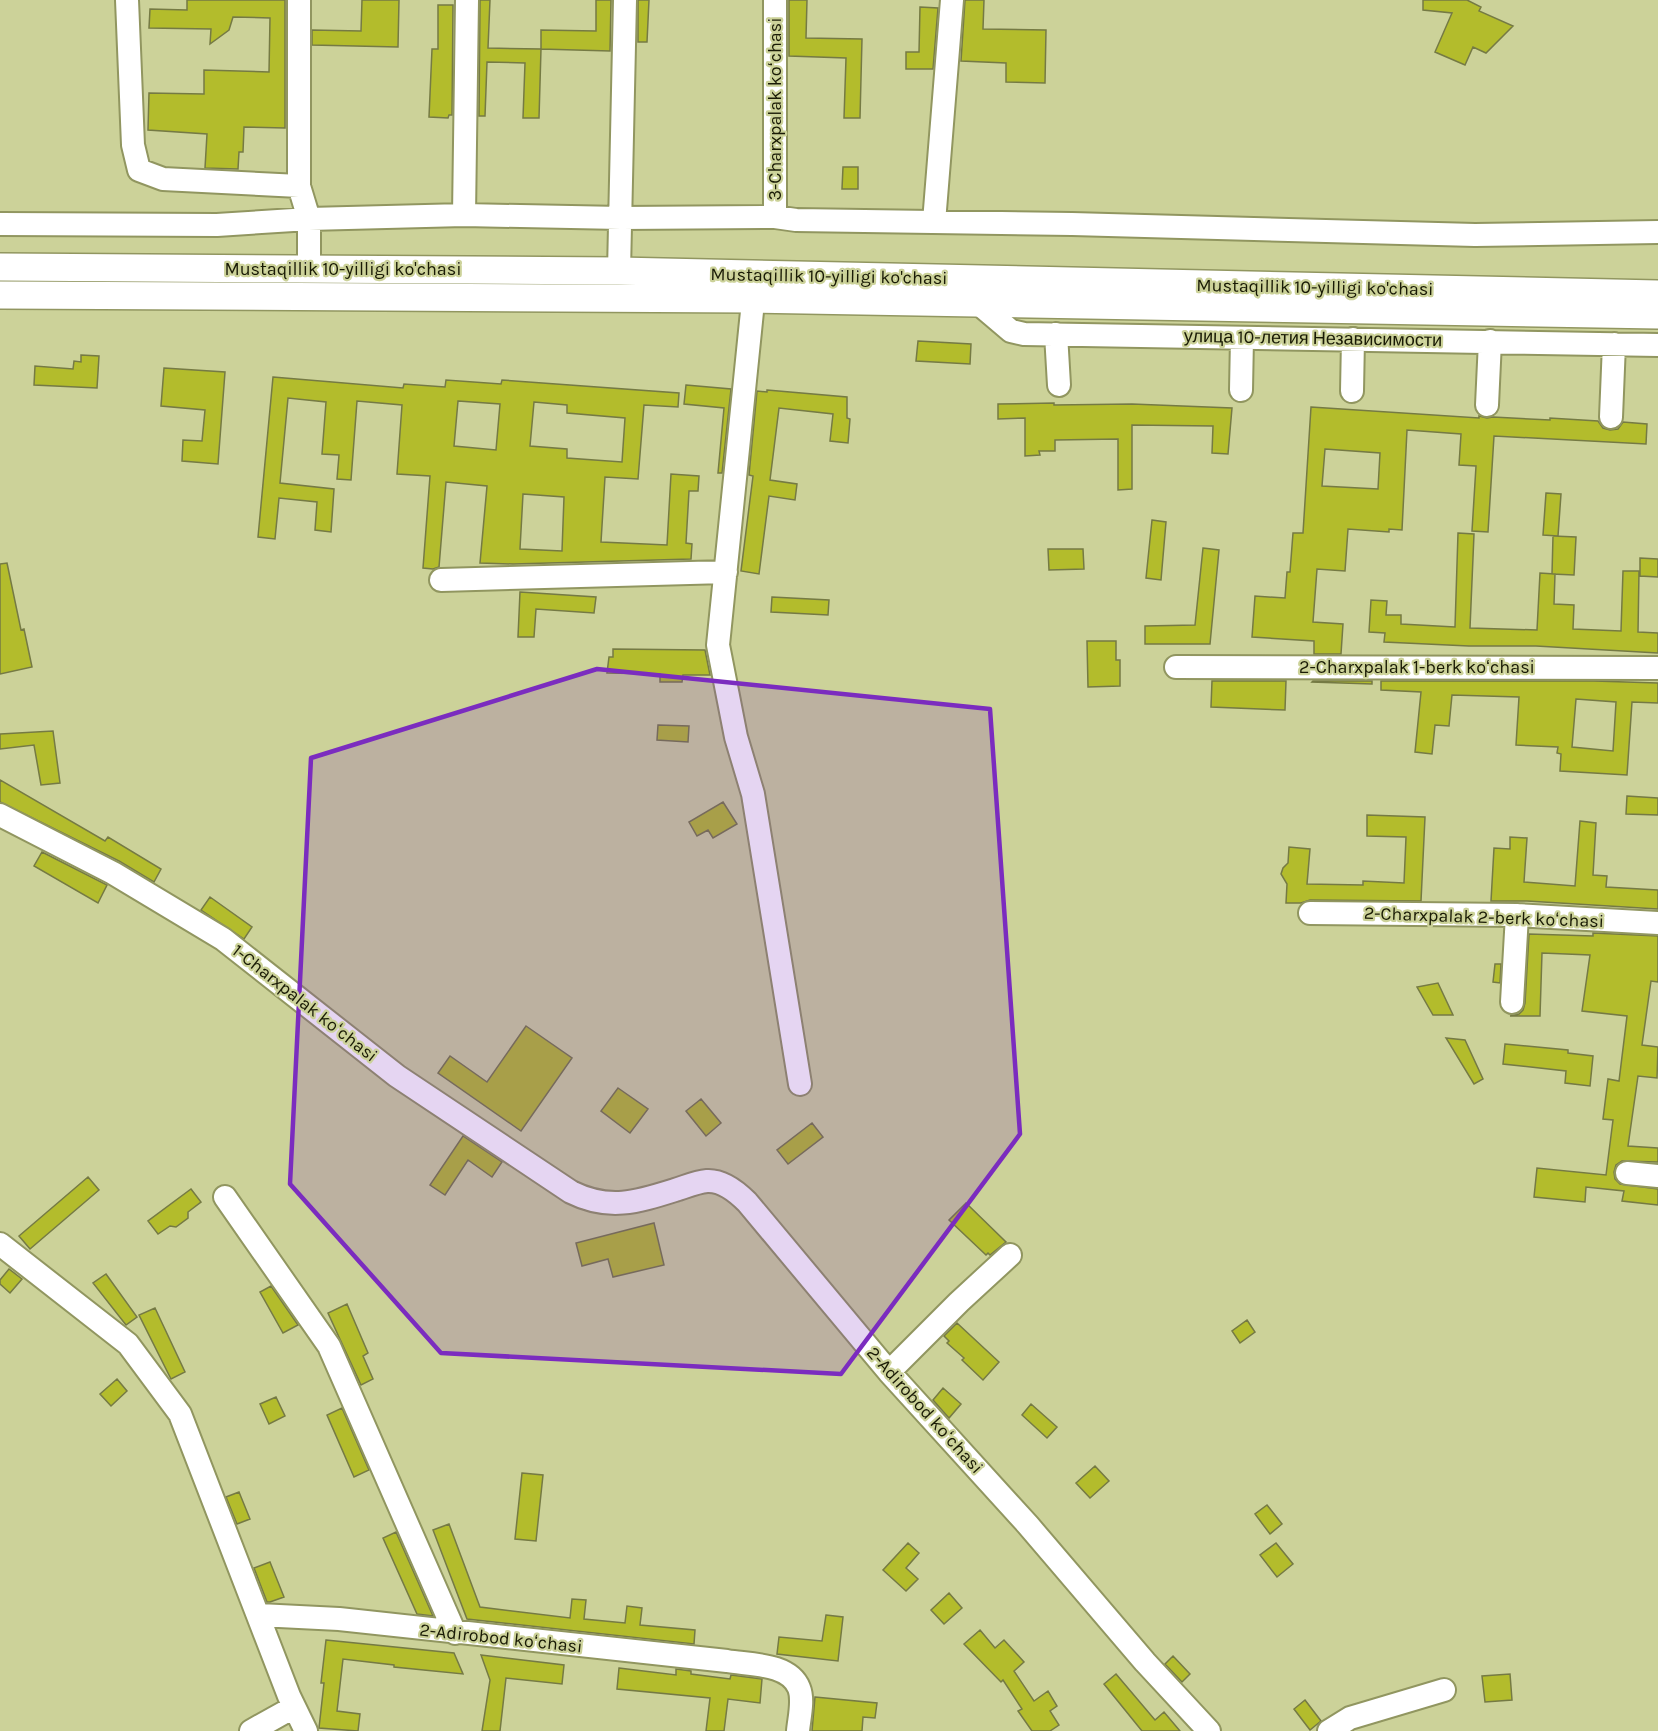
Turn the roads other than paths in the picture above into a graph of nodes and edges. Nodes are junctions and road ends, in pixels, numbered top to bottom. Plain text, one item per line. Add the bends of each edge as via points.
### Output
1 (127, 0) edge
2 (299, 0) edge
3 (467, 0) edge
4 (625, 0) edge
5 (775, 0) edge
6 (952, 0) edge
7 (299, 186) junction
8 (464, 215) junction
9 (775, 217) junction
10 (621, 218) junction
11 (309, 219) junction
12 (934, 222) junction
13 (0, 224) edge
14 (1658, 231) edge
15 (0, 267) edge
16 (309, 269) junction
17 (619, 271) junction
18 (755, 287) junction
19 (1658, 294) edge
20 (0, 296) edge
21 (978, 303) junction
22 (1658, 315) edge
23 (1056, 334) junction
24 (1242, 338) junction
25 (1353, 339) junction
26 (1490, 341) junction
27 (1614, 344) junction
28 (1658, 345) edge
29 (1059, 385) dead end
30 (1241, 390) dead end
31 (1352, 391) dead end
32 (1486, 405) dead end
33 (1611, 417) dead end
34 (726, 572) junction
35 (441, 580) dead end
36 (1176, 667) dead end
37 (1658, 668) edge
38 (0, 815) edge
39 (1310, 913) dead end
40 (1517, 915) junction
41 (1658, 923) edge
42 (1512, 1002) dead end
43 (800, 1084) dead end
44 (1627, 1173) dead end
45 (1658, 1176) edge
46 (225, 1197) dead end
47 (601, 1203) joint
48 (0, 1244) edge
49 (1010, 1255) dead end
50 (889, 1372) junction
51 (258, 1615) junction
52 (455, 1633) junction
53 (1444, 1690) dead end
54 (294, 1707) junction
55 (251, 1731) edge
56 (306, 1731) edge
57 (798, 1731) edge
58 (1209, 1731) edge
59 (1329, 1731) edge

1 - 7 street via 133,145 139,170 163,179
2 - 7 street
3 - 8 street
4 - 10 street
5 - 9 street, 3-Charxpalak koʻchasi
6 - 12 street
7 - 11 street
8 - 10 street
8 - 11 street
9 - 10 street
9 - 12 street
10 - 17 street
11 - 13 street via 217,225
11 - 16 street
12 - 14 street via 1475,235
15 - 16 main road, Mustaqillik 10-yilligi ko'chasi
16 - 17 main road, Mustaqillik 10-yilligi ko'chasi
17 - 18 main road, Mustaqillik 10-yilligi ko'chasi
18 - 19 main road, Mustaqillik 10-yilligi ko'chasi
18 - 20 main road, Mustaqillik 10-yilligi ko'chasi
18 - 21 main road, Mustaqillik 10-yilligi ko'chasi
18 - 34 street
21 - 22 main road, Mustaqillik 10-yilligi ko'chasi
21 - 23 street, улица 10-летия Независимости via 1011,331
23 - 24 street, улица 10-летия Независимости
23 - 29 street
24 - 25 street, улица 10-летия Независимости
24 - 30 street
25 - 26 street, улица 10-летия Независимости
25 - 31 street
26 - 27 street, улица 10-летия Независимости
26 - 32 street
27 - 28 street, улица 10-летия Независимости
27 - 33 street
34 - 35 street
34 - 43 street via 718,645 736,737 753,795
36 - 37 street, 2-Charxpalak 1-berk koʻchasi
38 - 47 street, 1-Charxpalak koʻchasi via 113,873 223,939 397,1076 571,1192
39 - 40 street, 2-Charxpalak 2-berk koʻchasi
40 - 41 street, 2-Charxpalak 2-berk koʻchasi
40 - 42 street
44 - 45 street
46 - 52 street via 329,1346
47 - 50 street, 2-Adirobod koʻchasi via 646,1199 709,1181 735,1190
48 - 51 street via 128,1344 180,1414
49 - 50 street
50 - 58 street, 2-Adirobod koʻchasi
51 - 52 street, 2-Adirobod koʻchasi via 339,1619
51 - 54 street
52 - 57 street, 2-Adirobod koʻchasi via 780,1670 790,1675 800,1689
53 - 59 street via 1350,1718
54 - 55 street
54 - 56 street

